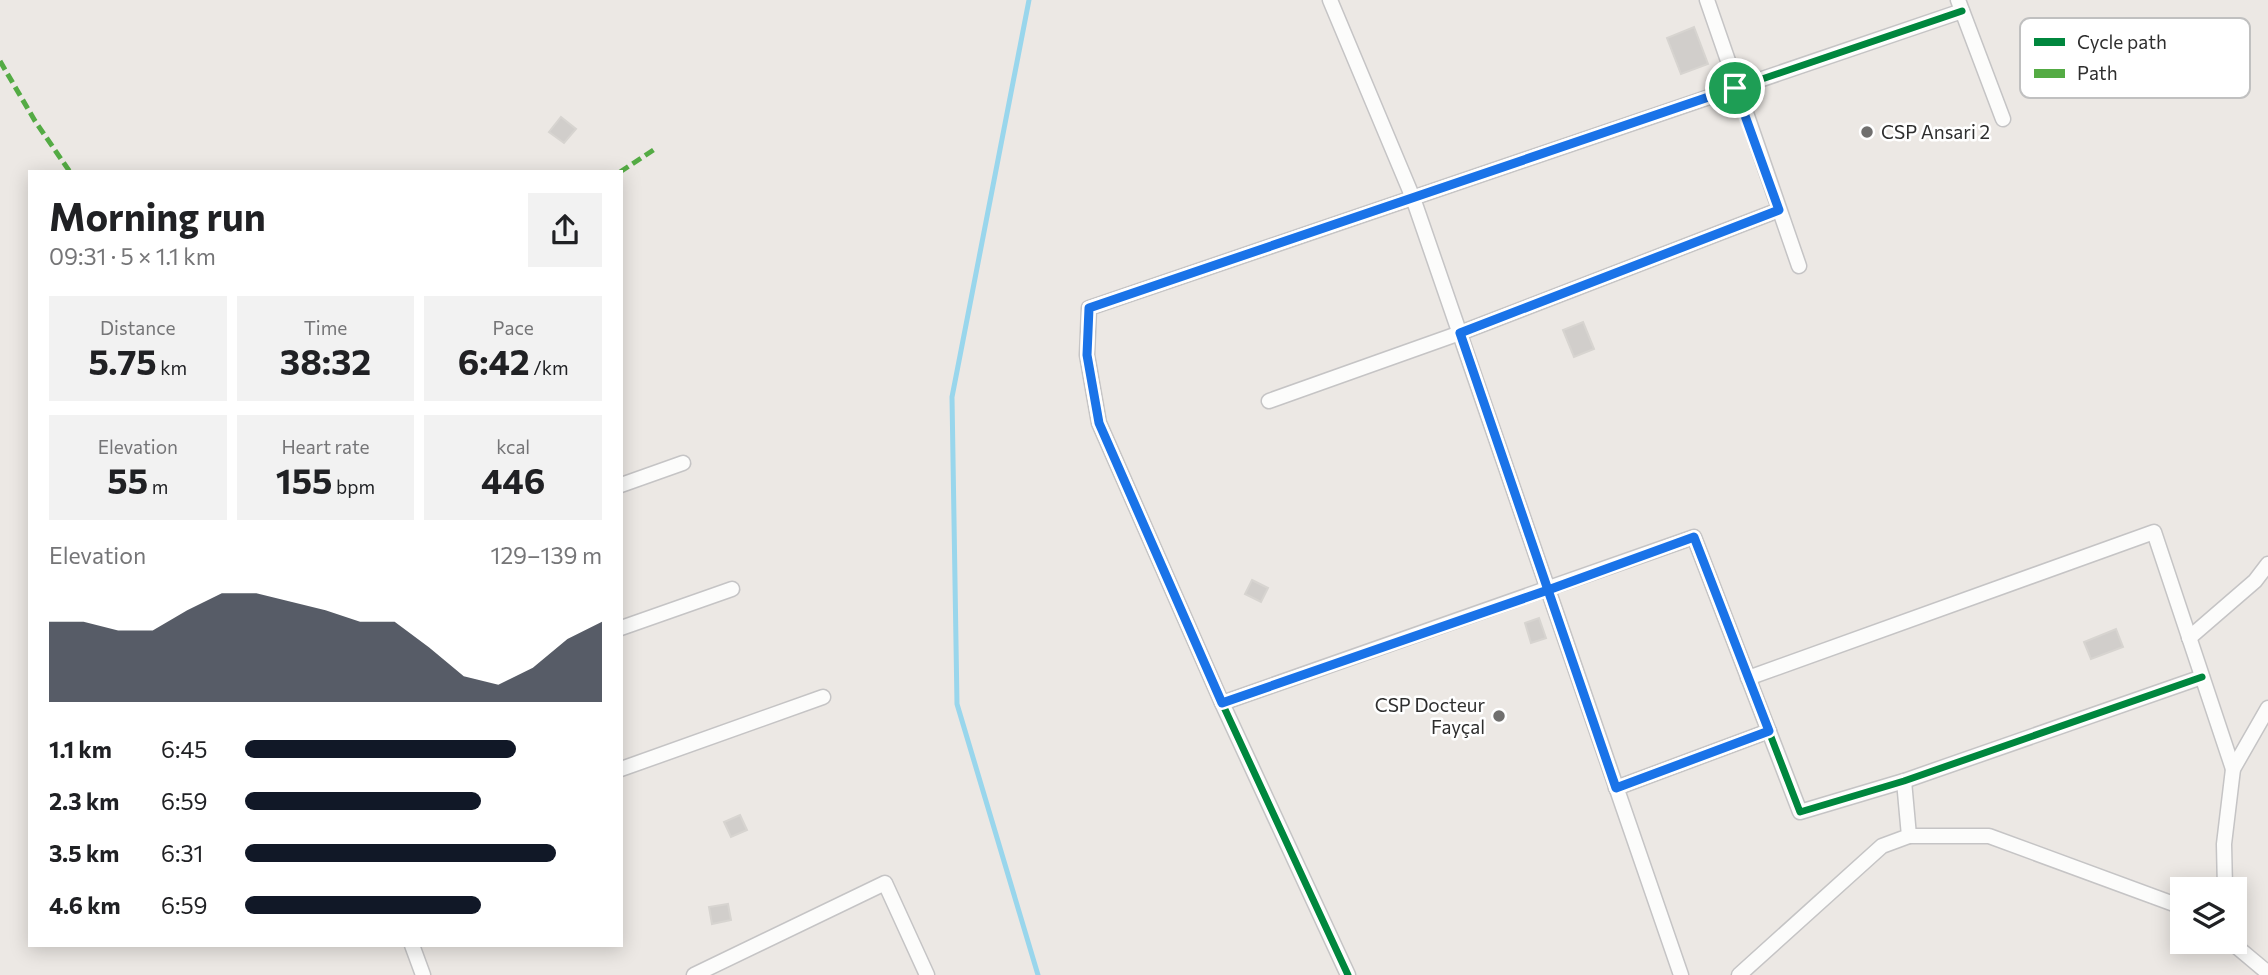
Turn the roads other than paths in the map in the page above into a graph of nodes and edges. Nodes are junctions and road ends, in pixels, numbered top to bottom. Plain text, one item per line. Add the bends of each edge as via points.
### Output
1 (1330, 0) edge
2 (1707, 0) edge
3 (1960, 5) edge
4 (1735, 88) junction
5 (2003, 119) dead end
6 (1413, 198) junction
7 (1779, 210) junction
8 (1799, 266) dead end
9 (1460, 333) junction
10 (1269, 401) dead end
11 (683, 463) dead end
12 (623, 484) edge
13 (2268, 564) edge
14 (732, 589) dead end
15 (1548, 590) junction
16 (623, 627) edge
17 (2189, 638) junction
18 (2202, 677) junction
19 (1748, 678) junction
20 (824, 697) dead end
21 (1222, 703) junction
22 (2268, 708) edge
23 (1769, 731) junction
24 (623, 768) edge
25 (2233, 769) junction
26 (1904, 781) junction
27 (1616, 788) junction
28 (1909, 836) junction
29 (2225, 877) edge
30 (2170, 903) edge
31 (413, 947) edge
32 (2245, 954) edge
33 (2268, 974) edge
34 (423, 975) edge
35 (694, 975) edge
36 (927, 975) edge
37 (1348, 975) edge
38 (1681, 975) edge
39 (1739, 975) edge

1 - 6 street
2 - 4 street
3 - 4 street
3 - 5 street
4 - 6 street
4 - 7 street
6 - 9 street
6 - 21 street via 1089,308 1087,355 1099,423
7 - 8 street
7 - 9 street
9 - 10 street
9 - 15 street
11 - 12 street
13 - 17 street via 2255,581
14 - 16 street
15 - 19 street via 1694,537
15 - 21 street
15 - 27 street
17 - 18 street
17 - 19 street via 2154,532
18 - 25 street
18 - 26 street
19 - 23 street
20 - 24 street
21 - 37 street
22 - 25 street
23 - 26 street via 1800,812
23 - 27 street
25 - 29 street
26 - 28 street
27 - 38 street
28 - 30 street via 1989,836
28 - 39 street via 1882,846
31 - 34 street
32 - 33 street
35 - 36 street via 885,883

